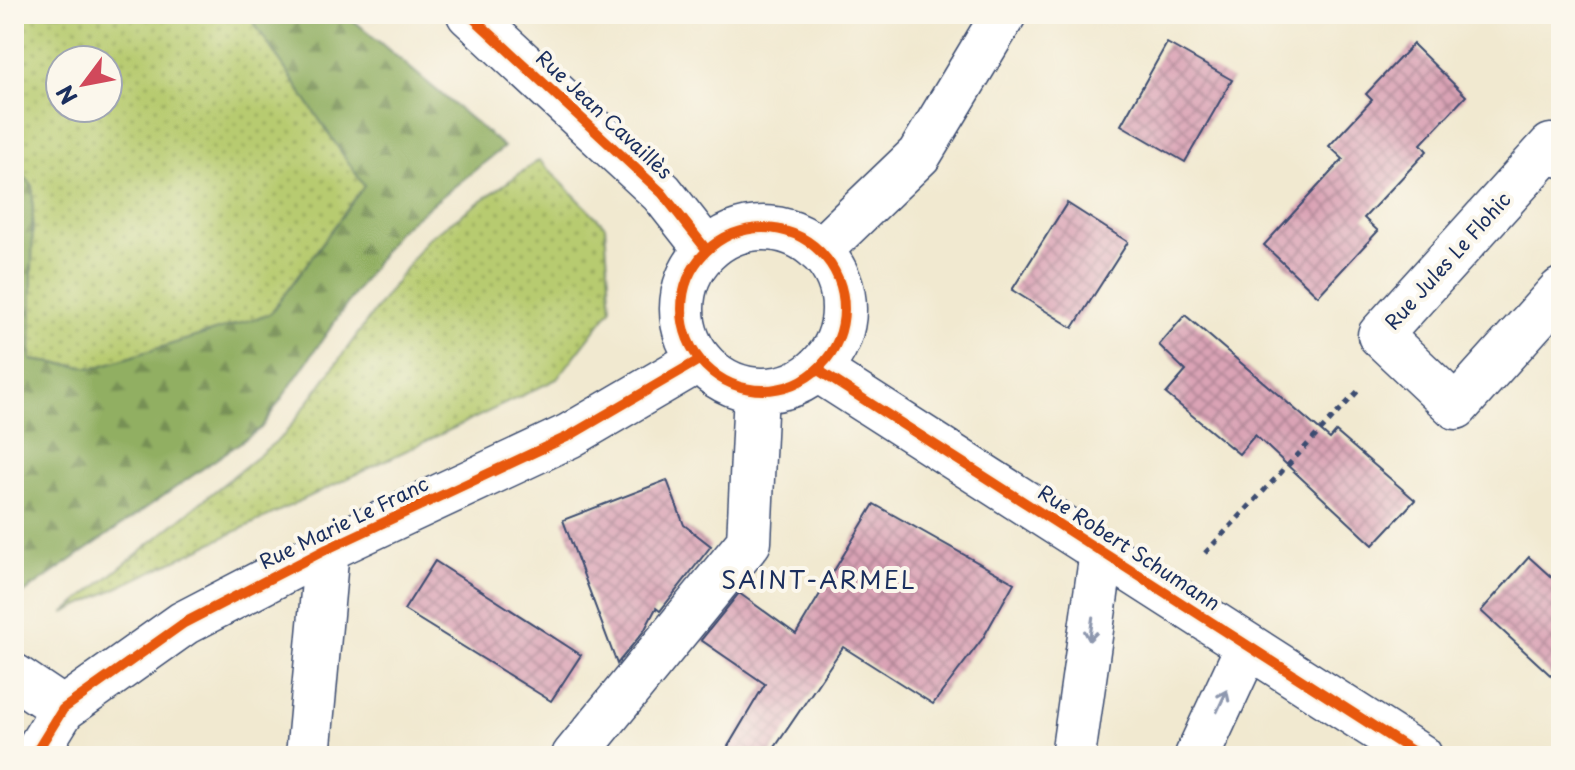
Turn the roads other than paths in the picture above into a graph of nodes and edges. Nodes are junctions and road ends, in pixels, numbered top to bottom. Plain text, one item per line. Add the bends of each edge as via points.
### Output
1 (469, 14) edge
2 (1004, 14) edge
3 (1561, 155) edge
4 (706, 249) junction
5 (819, 251) junction
6 (1561, 290) edge
7 (699, 360) junction
8 (818, 370) junction
9 (756, 392) junction
10 (327, 549) junction
11 (1102, 552) junction
12 (1248, 646) junction
13 (14, 676) edge
14 (63, 709) junction
15 (34, 756) edge
16 (308, 756) edge
17 (574, 756) edge
18 (1073, 756) edge
19 (1197, 756) edge
20 (1420, 756) edge

1 - 4 street, Rue Jean Cavaillès via 662,193
2 - 5 street via 919,155
3 - 6 street, Rue Jules Le Flohic via 1551,146 1380,335 1456,407
4 - 5 street via 723,237 763,227 803,238
4 - 7 street via 683,291 684,327
5 - 8 street via 838,278 845,310 838,343
7 - 9 street via 724,382
7 - 10 street, Rue Marie Le Franc via 569,436
8 - 9 street via 790,387
8 - 11 street, Rue Robert Schumann
9 - 17 street via 749,542
10 - 14 street, Rue Marie Le Franc via 184,623
10 - 16 street
11 - 12 street, Rue Robert Schumann
11 -> 18 street
19 -> 12 street
12 - 20 street, Rue Robert Schumann
13 - 14 street
14 - 15 street, Rue Marie Le Franc

